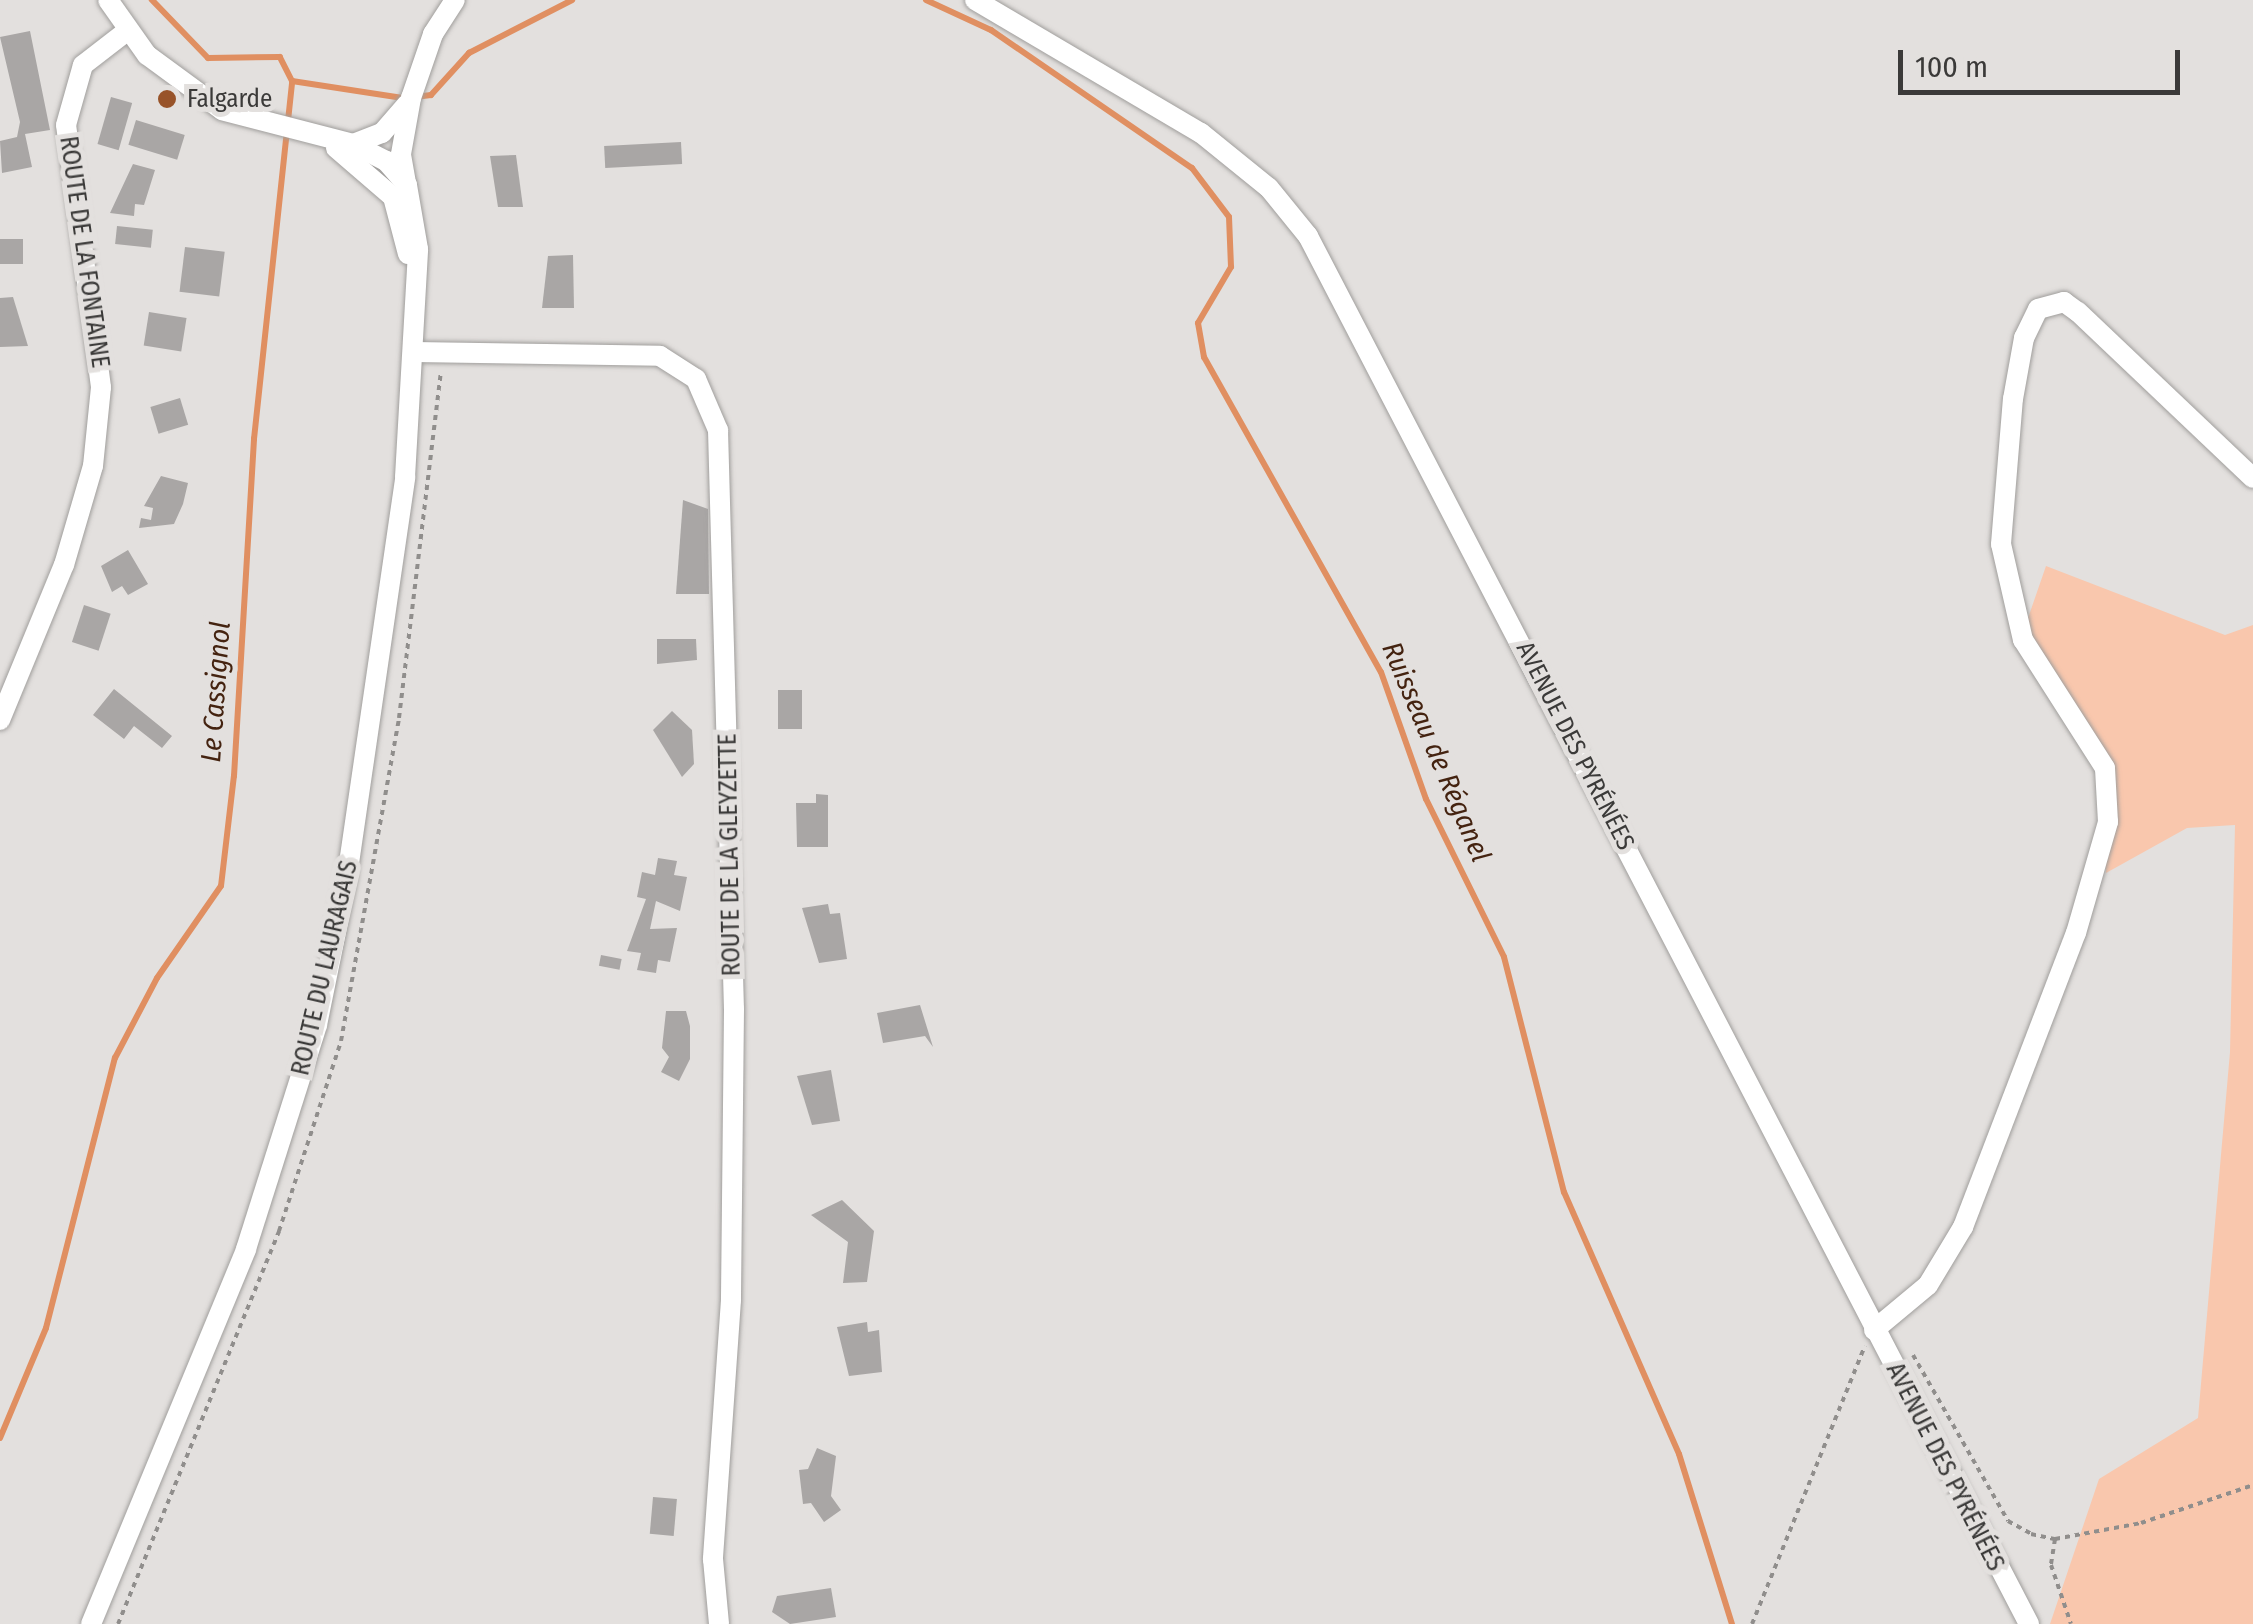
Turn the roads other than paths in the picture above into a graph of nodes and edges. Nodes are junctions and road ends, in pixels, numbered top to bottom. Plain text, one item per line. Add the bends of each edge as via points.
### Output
1 (108, 0) edge
2 (456, 0) edge
3 (975, 0) edge
4 (127, 31) junction
5 (411, 98) junction
6 (405, 133) junction
7 (372, 151) junction
8 (407, 185) junction
9 (414, 277) junction
10 (414, 352) junction
11 (2253, 478) edge
12 (0, 720) edge
13 (1874, 1330) junction
14 (91, 1624) edge
15 (719, 1624) edge
16 (2028, 1624) edge

1 - 4 street
2 - 5 street via 433,34
3 - 13 street, AVENUE DES PYRÉNÉES via 1202,133 1270,188 1308,236
4 - 7 street via 179,83 268,126
4 - 12 street, ROUTE DE LA FONTAINE via 83,65 66,125 102,387 93,466 64,565
5 - 6 street
5 - 7 street
6 - 7 street
6 - 8 street
7 - 8 street
7 - 9 street via 398,209
8 - 9 street via 418,238
9 - 10 street, ROUTE DU LAURAGAIS
10 - 14 street, ROUTE DU LAURAGAIS via 366,751 317,1025 246,1249
10 - 15 street, ROUTE DE LA GLEYZETTE via 660,356 696,379 718,430 734,1010 731,1300 713,1559
11 - 13 street via 2078,312 2064,302 2038,309 2024,338 2013,399 2001,544 2023,640 2106,768 2108,822 2076,934 1963,1227 1928,1285
13 - 16 street, AVENUE DES PYRÉNÉES

